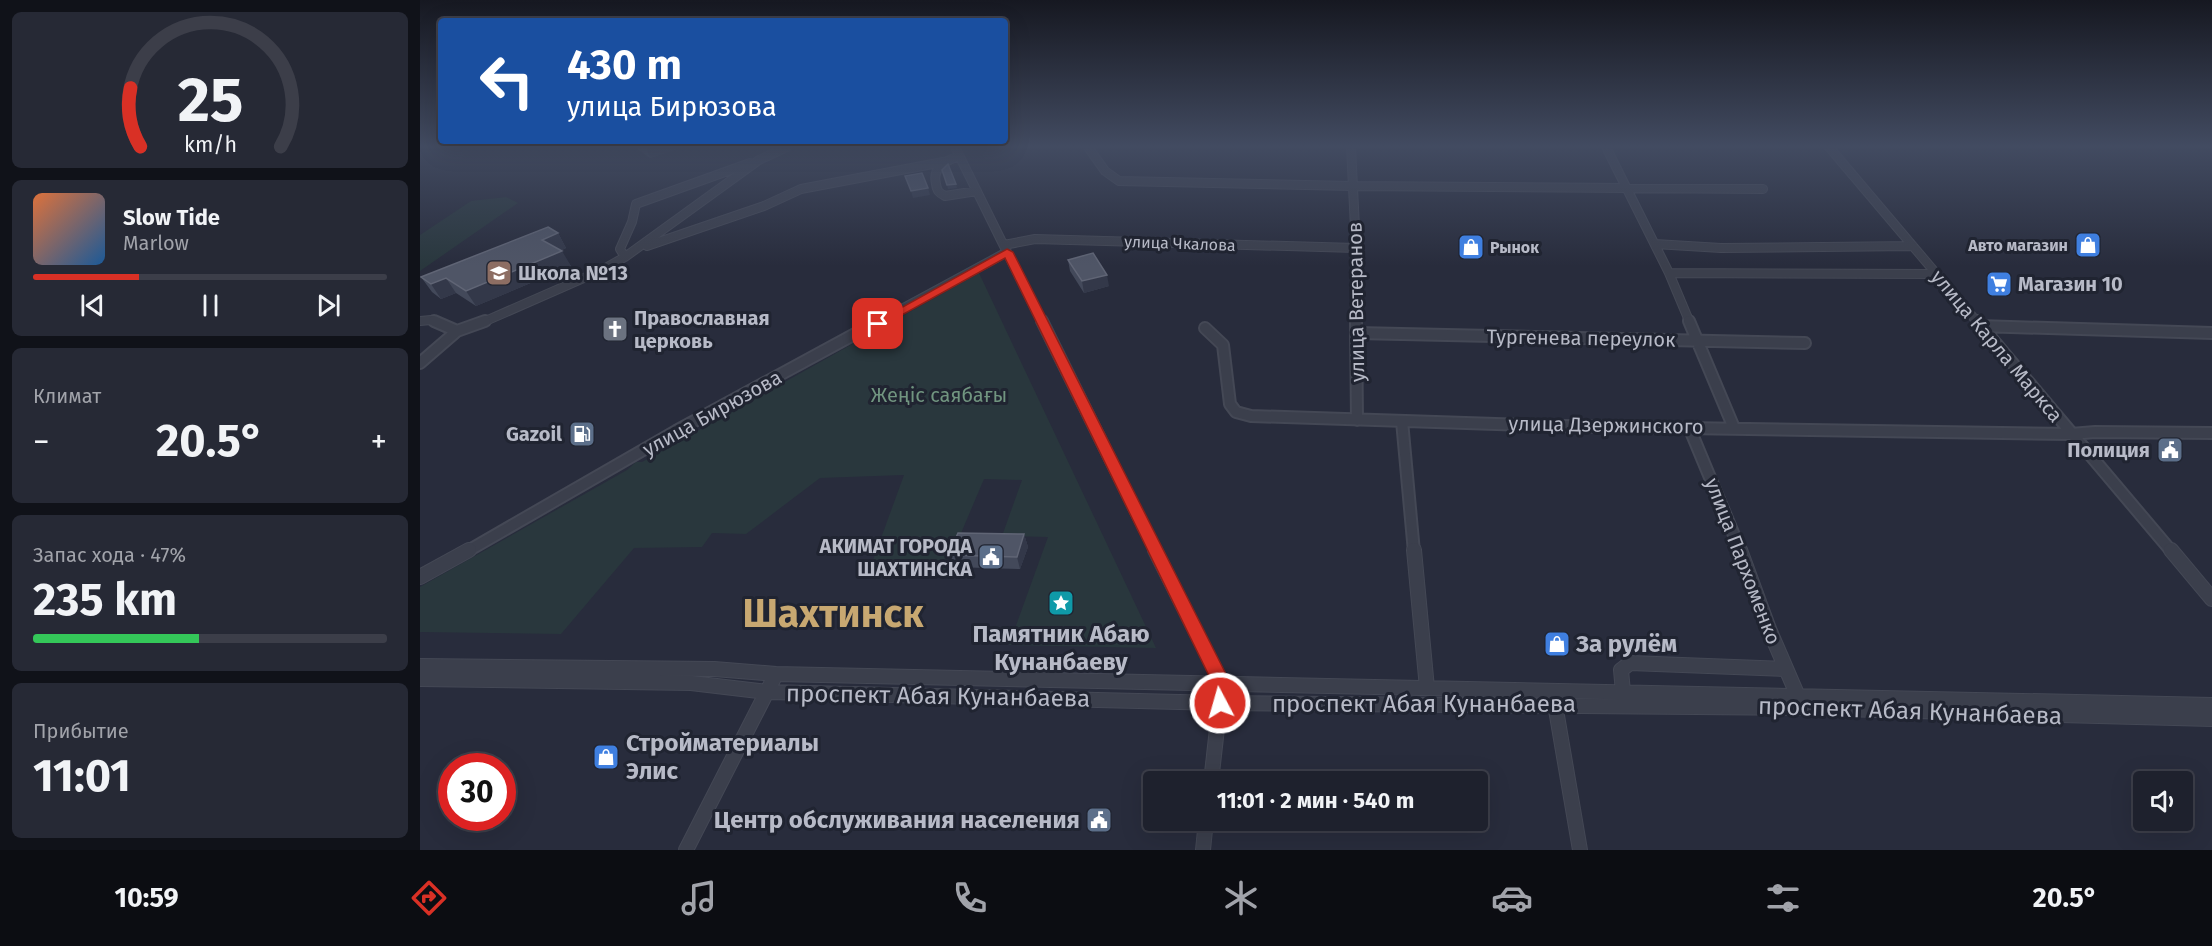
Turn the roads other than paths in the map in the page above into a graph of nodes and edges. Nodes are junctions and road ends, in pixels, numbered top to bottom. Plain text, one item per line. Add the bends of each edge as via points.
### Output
1 (1353, 186) edge
2 (684, 187) edge
3 (723, 187) edge
4 (813, 187) edge
5 (937, 187) edge
6 (975, 187) edge
7 (1414, 187) edge
8 (1863, 187) edge
9 (1627, 189) junction
10 (1763, 189) dead end
11 (977, 191) junction
12 (1655, 244) junction
13 (1913, 246) junction
14 (1356, 248) junction
15 (1005, 249) junction
16 (636, 250) junction
17 (625, 257) junction
18 (1669, 273) junction
19 (1936, 274) junction
20 (420, 321) edge
21 (1979, 326) junction
22 (1205, 328) dead end
23 (457, 331) junction
24 (1357, 333) junction
25 (2212, 333) edge
26 (1697, 341) junction
27 (1805, 343) dead end
28 (420, 363) edge
29 (1357, 420) junction
30 (1402, 421) junction
31 (1689, 427) junction
32 (1734, 428) junction
33 (2212, 433) edge
34 (2071, 434) junction
35 (420, 577) edge
36 (2212, 599) edge
37 (420, 666) edge
38 (1785, 669) junction
39 (776, 674) junction
40 (420, 679) edge
41 (1222, 684) junction
42 (1427, 688) junction
43 (767, 692) junction
44 (1623, 692) junction
45 (1800, 702) junction
46 (1220, 703) junction
47 (1555, 704) junction
48 (2212, 705) edge
49 (2212, 719) edge
50 (1212, 771) edge
51 (1205, 831) edge
52 (686, 850) edge
53 (1203, 850) edge
54 (1580, 850) edge

1 - 14 street, улица Ветеранов
2 - 17 street via 636,204 620,249
3 - 16 street
4 - 16 street
5 - 11 street via 940,194 952,196
6 - 11 street
7 - 9 street
8 - 13 street, улица Карла Маркса
9 - 10 street
9 - 12 street
11 - 15 street
12 - 13 street via 1721,248
12 - 18 street
13 - 19 street, улица Карла Маркса
14 - 15 street, улица Чкалова via 1035,239
14 - 24 street, улица Ветеранов
15 - 35 street, улица Бирюзова via 676,430
15 - 41 street
16 - 17 street
17 - 23 street
18 - 19 street
18 - 26 street
19 - 21 street, улица Карла Маркса
20 - 23 street via 431,320
21 - 25 street
21 - 34 street, улица Карла Маркса
22 - 29 street, улица Дзержинского via 1223,345 1230,404 1236,412 1251,416
23 - 28 street
24 - 26 street, Тургенева переулок
24 - 29 street, улица Ветеранов
26 - 27 street, Тургенева переулок
26 - 32 street
29 - 30 street, улица Дзержинского
30 - 31 street, улица Дзержинского
30 - 42 street
31 - 32 street, улица Дзержинского
31 - 38 street, улица Пархоменко
32 - 34 street, улица Дзержинского
33 - 34 street, улица Дзержинского
34 - 36 street, улица Карла Маркса
37 - 39 street, проспект Абая Кунанбаева via 714,669
38 - 44 street via 1630,663 1622,670
38 - 45 street, улица Пархоменко
39 - 41 street, проспект Абая Кунанбаева
39 - 43 street
40 - 43 street, проспект Абая Кунанбаева via 691,683
41 - 42 street, проспект Абая Кунанбаева
41 - 46 street
42 - 44 street, проспект Абая Кунанбаева
43 - 46 street, проспект Абая Кунанбаева
43 - 52 street
44 - 45 street, проспект Абая Кунанбаева
45 - 47 street, проспект Абая Кунанбаева
45 - 48 street, проспект Абая Кунанбаева
45 - 49 street, проспект Абая Кунанбаева
46 - 47 street, проспект Абая Кунанбаева
46 - 50 street
47 - 54 street
51 - 53 street

